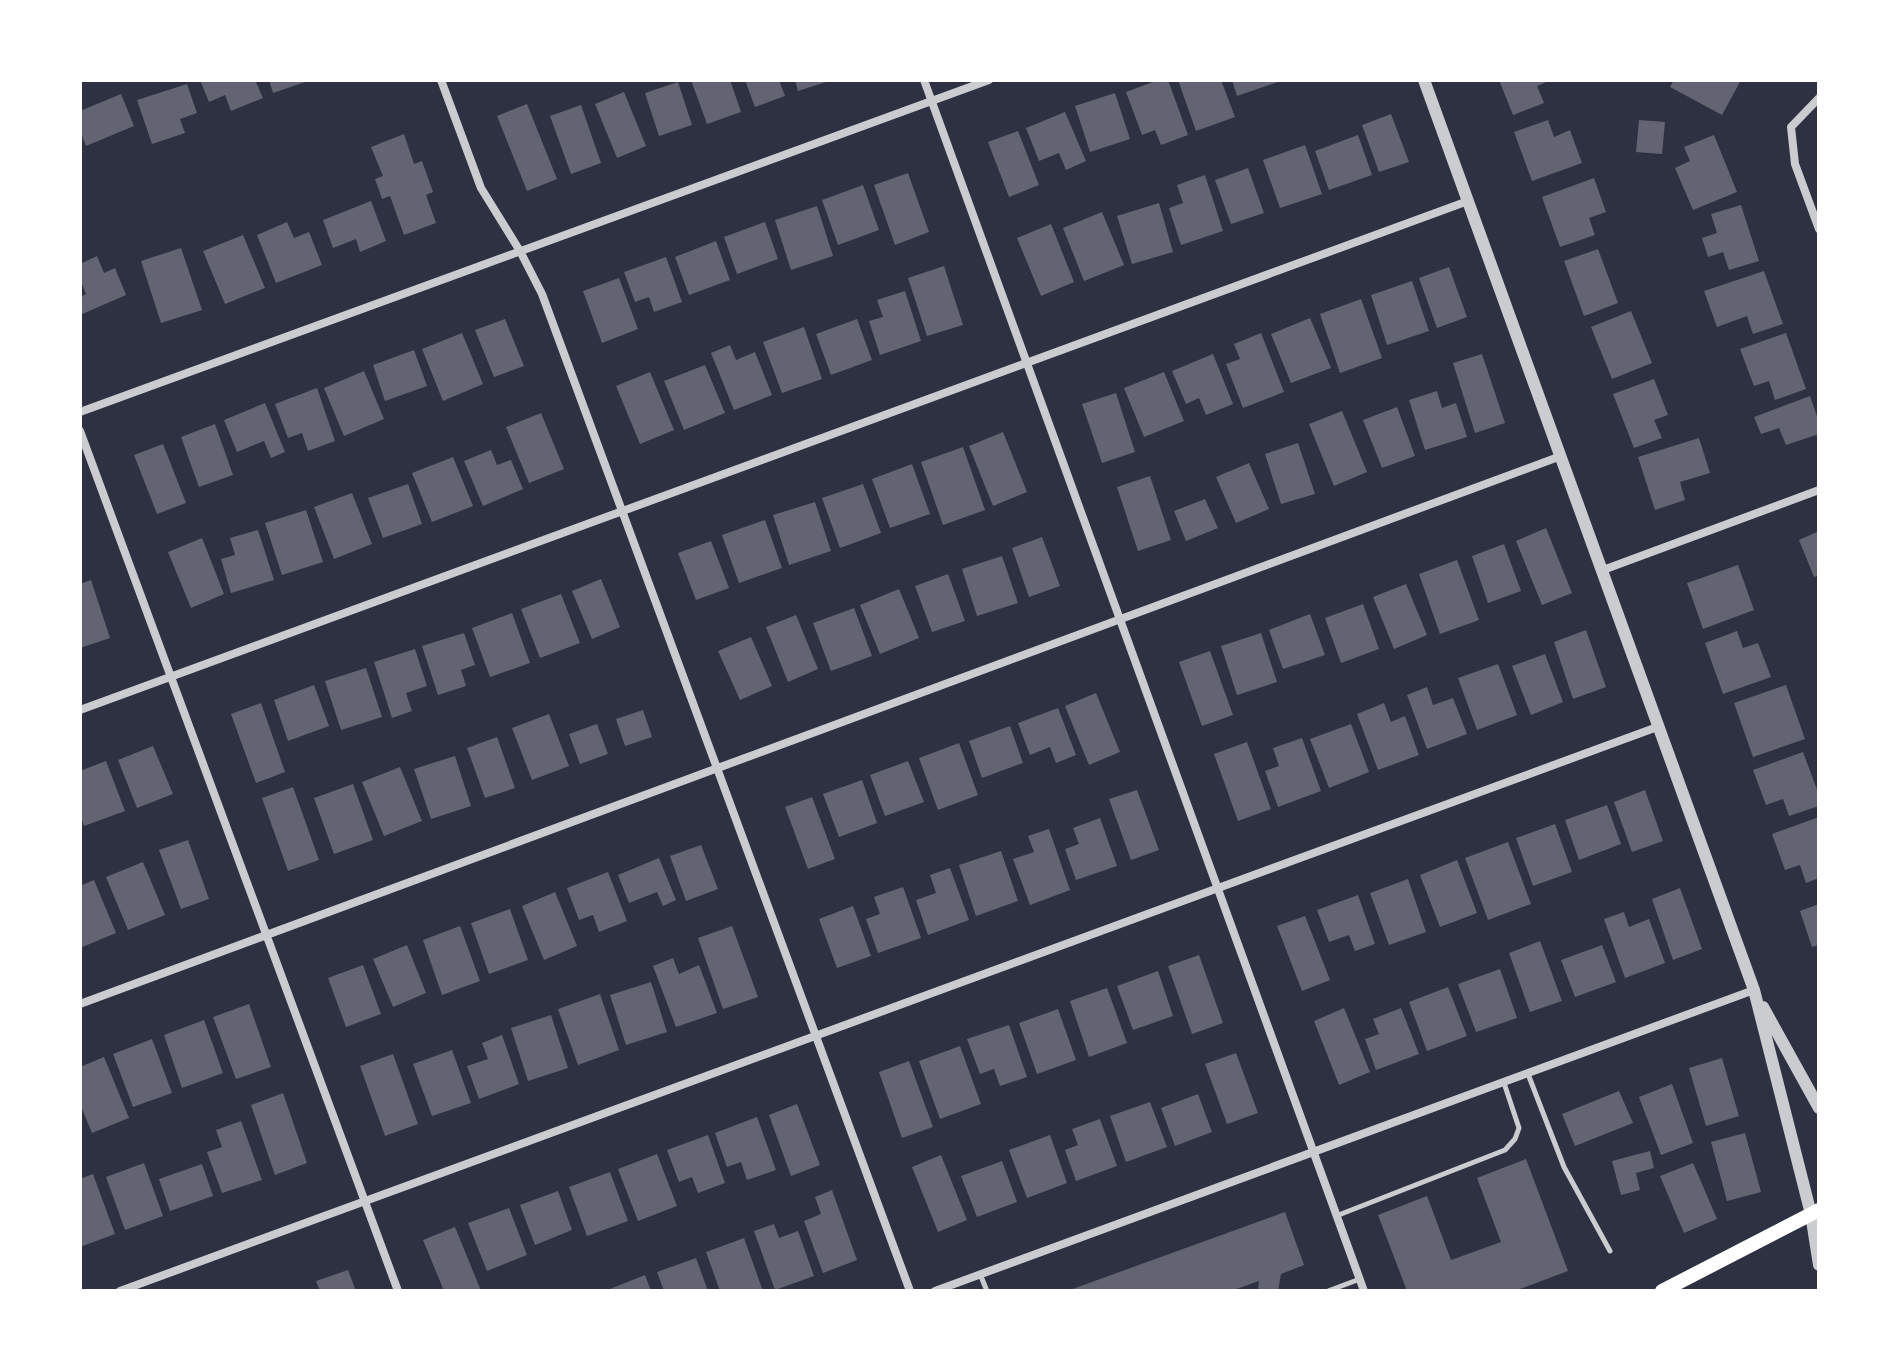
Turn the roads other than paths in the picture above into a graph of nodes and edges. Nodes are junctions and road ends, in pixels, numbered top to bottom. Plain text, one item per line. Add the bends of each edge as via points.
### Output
1 (441, 80) edge
2 (924, 80) edge
3 (989, 80) edge
4 (1424, 80) edge
5 (1819, 98) edge
6 (930, 102) junction
7 (1468, 201) junction
8 (1819, 229) edge
9 (520, 251) junction
10 (1025, 363) junction
11 (80, 412) edge
12 (80, 431) edge
13 (1561, 456) junction
14 (1819, 490) edge
15 (621, 511) junction
16 (1603, 570) junction
17 (1119, 619) junction
18 (171, 676) junction
19 (80, 710) edge
20 (1660, 726) junction
21 (716, 768) junction
22 (1217, 889) junction
23 (266, 935) junction
24 (1754, 990) junction
25 (80, 1004) edge
26 (815, 1036) junction
27 (1528, 1073) junction
28 (1504, 1082) junction
29 (1819, 1108) edge
30 (1313, 1152) junction
31 (365, 1201) junction
32 (1815, 1212) edge
33 (1336, 1216) junction
34 (1610, 1251) dead end
35 (1819, 1265) edge
36 (980, 1274) junction
37 (1360, 1279) junction
38 (120, 1291) edge
39 (398, 1291) edge
40 (910, 1291) edge
41 (935, 1291) edge
42 (987, 1291) edge
43 (1328, 1291) edge
44 (1364, 1291) edge
45 (1662, 1291) edge

1 - 9 street via 481,188
2 - 6 street
3 - 6 street
4 - 7 street
5 - 8 street via 1791,127 1795,164
6 - 9 street
6 - 10 street
7 - 10 street
7 - 13 street
9 - 11 street
9 - 15 street via 542,294
10 - 15 street
10 - 17 street
12 - 18 street
13 - 16 street
13 - 17 street
14 - 16 street
15 - 18 street
15 - 21 street
16 - 20 street
17 - 21 street
17 - 22 street
18 - 19 street
18 - 23 street
20 - 22 street
20 - 24 street
21 - 23 street
21 - 26 street
22 - 26 street
22 - 30 street
23 - 25 street
23 - 31 street
24 - 27 street
24 - 29 street
24 - 32 street
26 - 31 street
26 - 40 street
27 - 28 street
27 - 34 lane via 1564,1167
28 - 30 street
28 - 33 lane via 1519,1128 1505,1150
30 - 33 street
30 - 36 street
31 - 38 street
31 - 39 street
32 - 35 street
32 - 45 main road
33 - 37 street
36 - 41 street
36 - 42 lane
37 - 43 lane
37 - 44 street

